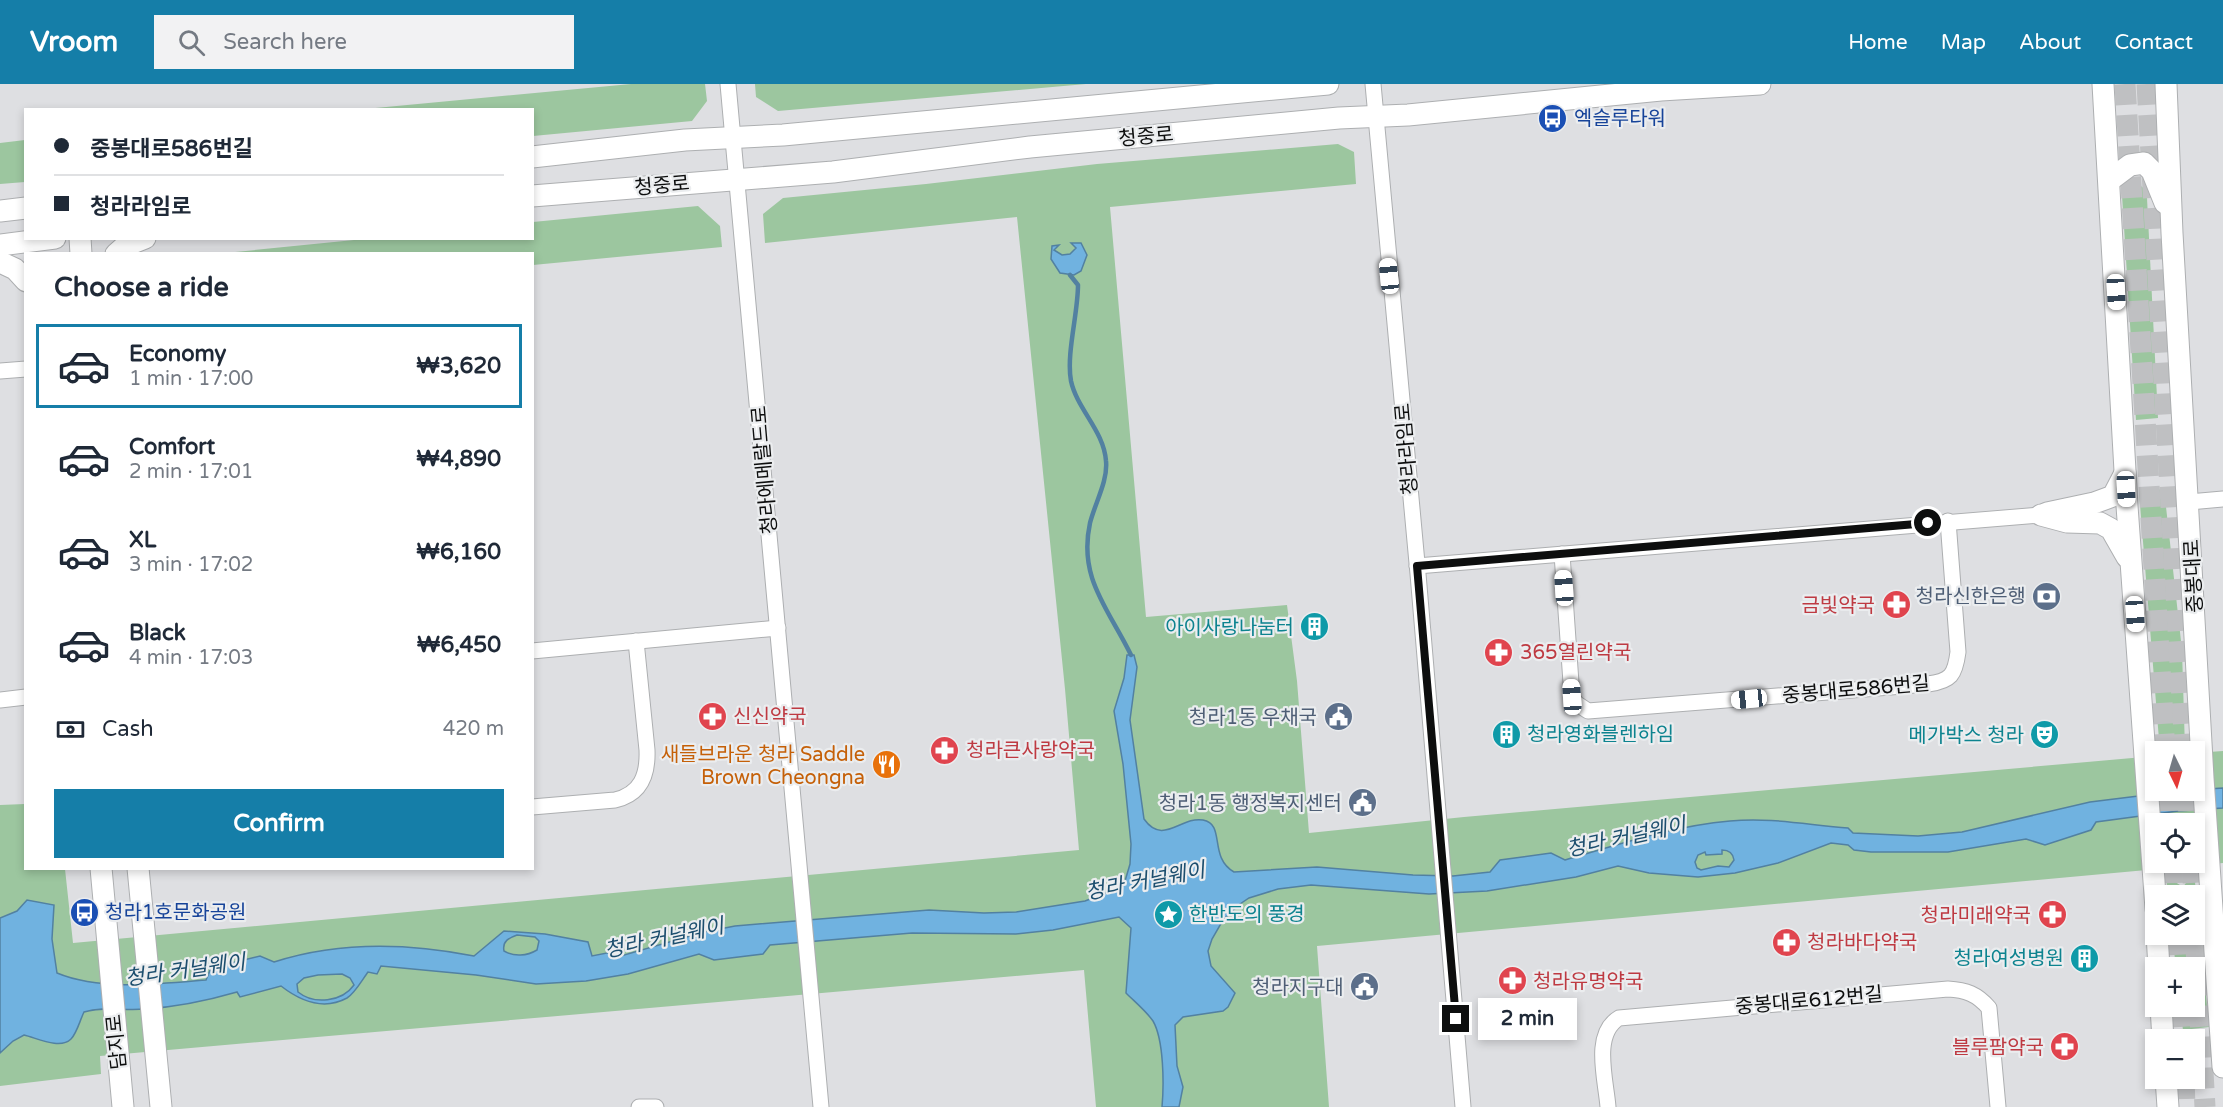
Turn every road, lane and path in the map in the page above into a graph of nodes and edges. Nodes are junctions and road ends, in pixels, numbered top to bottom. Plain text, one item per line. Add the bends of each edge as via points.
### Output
1 (728, 84) edge
2 (1328, 84) edge
3 (1373, 84) edge
4 (1760, 84) edge
5 (2103, 84) edge
6 (2166, 84) edge
7 (1376, 115) junction
8 (733, 139) junction
9 (534, 157) edge
10 (738, 178) junction
11 (2110, 180) junction
12 (534, 196) edge
13 (24, 208) edge
14 (0, 211) edge
15 (2172, 233) junction
16 (140, 240) edge
17 (44, 243) edge
18 (0, 245) edge
19 (118, 252) edge
20 (0, 261) edge
21 (24, 279) edge
22 (24, 369) edge
23 (0, 371) edge
24 (2126, 472) junction
25 (2223, 499) edge
26 (2189, 502) junction
27 (2041, 515) junction
28 (1948, 521) junction
29 (1562, 554) junction
30 (1417, 566) junction
31 (2131, 566) junction
32 (778, 628) junction
33 (636, 641) junction
34 (534, 651) edge
35 (24, 698) edge
36 (0, 700) edge
37 (534, 807) edge
38 (101, 870) edge
39 (138, 870) edge
40 (2154, 885) edge
41 (2223, 1067) edge
42 (2167, 1089) edge
43 (123, 1107) edge
44 (161, 1107) edge
45 (639, 1107) edge
46 (656, 1107) edge
47 (821, 1107) edge
48 (1463, 1107) edge
49 (1608, 1107) edge
50 (1998, 1107) edge
51 (2168, 1107) edge

1 - 8 street, 청라에메랄드로
2 - 8 main road, 청중로
3 - 7 street, 청라라임로
4 - 7 main road, 청중로
5 - 11 main road
6 - 15 main road, 중봉대로
7 - 10 main road, 청중로 via 1030,147 833,172
7 - 30 street, 청라라임로
8 - 9 main road, 청중로 via 685,140
8 - 10 street, 청라에메랄드로
10 - 12 main road, 청중로
10 - 32 street, 청라에메랄드로
11 - 15 main road via 2130,165 2144,163 2162,192
11 - 24 main road
13 - 14 main road
15 - 26 main road, 중봉대로
16 - 19 main road
17 - 18 main road
20 - 21 main road
22 - 23 street
24 - 27 main road via 2113,496
24 - 31 main road
25 - 26 street
26 - 41 main road, 중봉대로
27 - 28 street
27 - 31 main road via 2067,522 2100,523 2111,529
28 - 29 street
28 - 29 street, 중봉대로586번길 via 1958,652 1950,676 1928,684 1588,711 1572,697
29 - 30 street
30 - 48 street, 청라라임로
31 - 40 main road
32 - 33 street
32 - 47 street, 청라에메랄드로
33 - 34 street
33 - 37 street via 648,767 643,781 635,791 615,800
35 - 36 street
38 - 43 main road, 담지로
39 - 44 main road
42 - 51 main road
45 - 46 street
49 - 50 street, 중봉대로612번길 via 1604,1033 1619,1018 1948,989 1964,989 1989,1008

